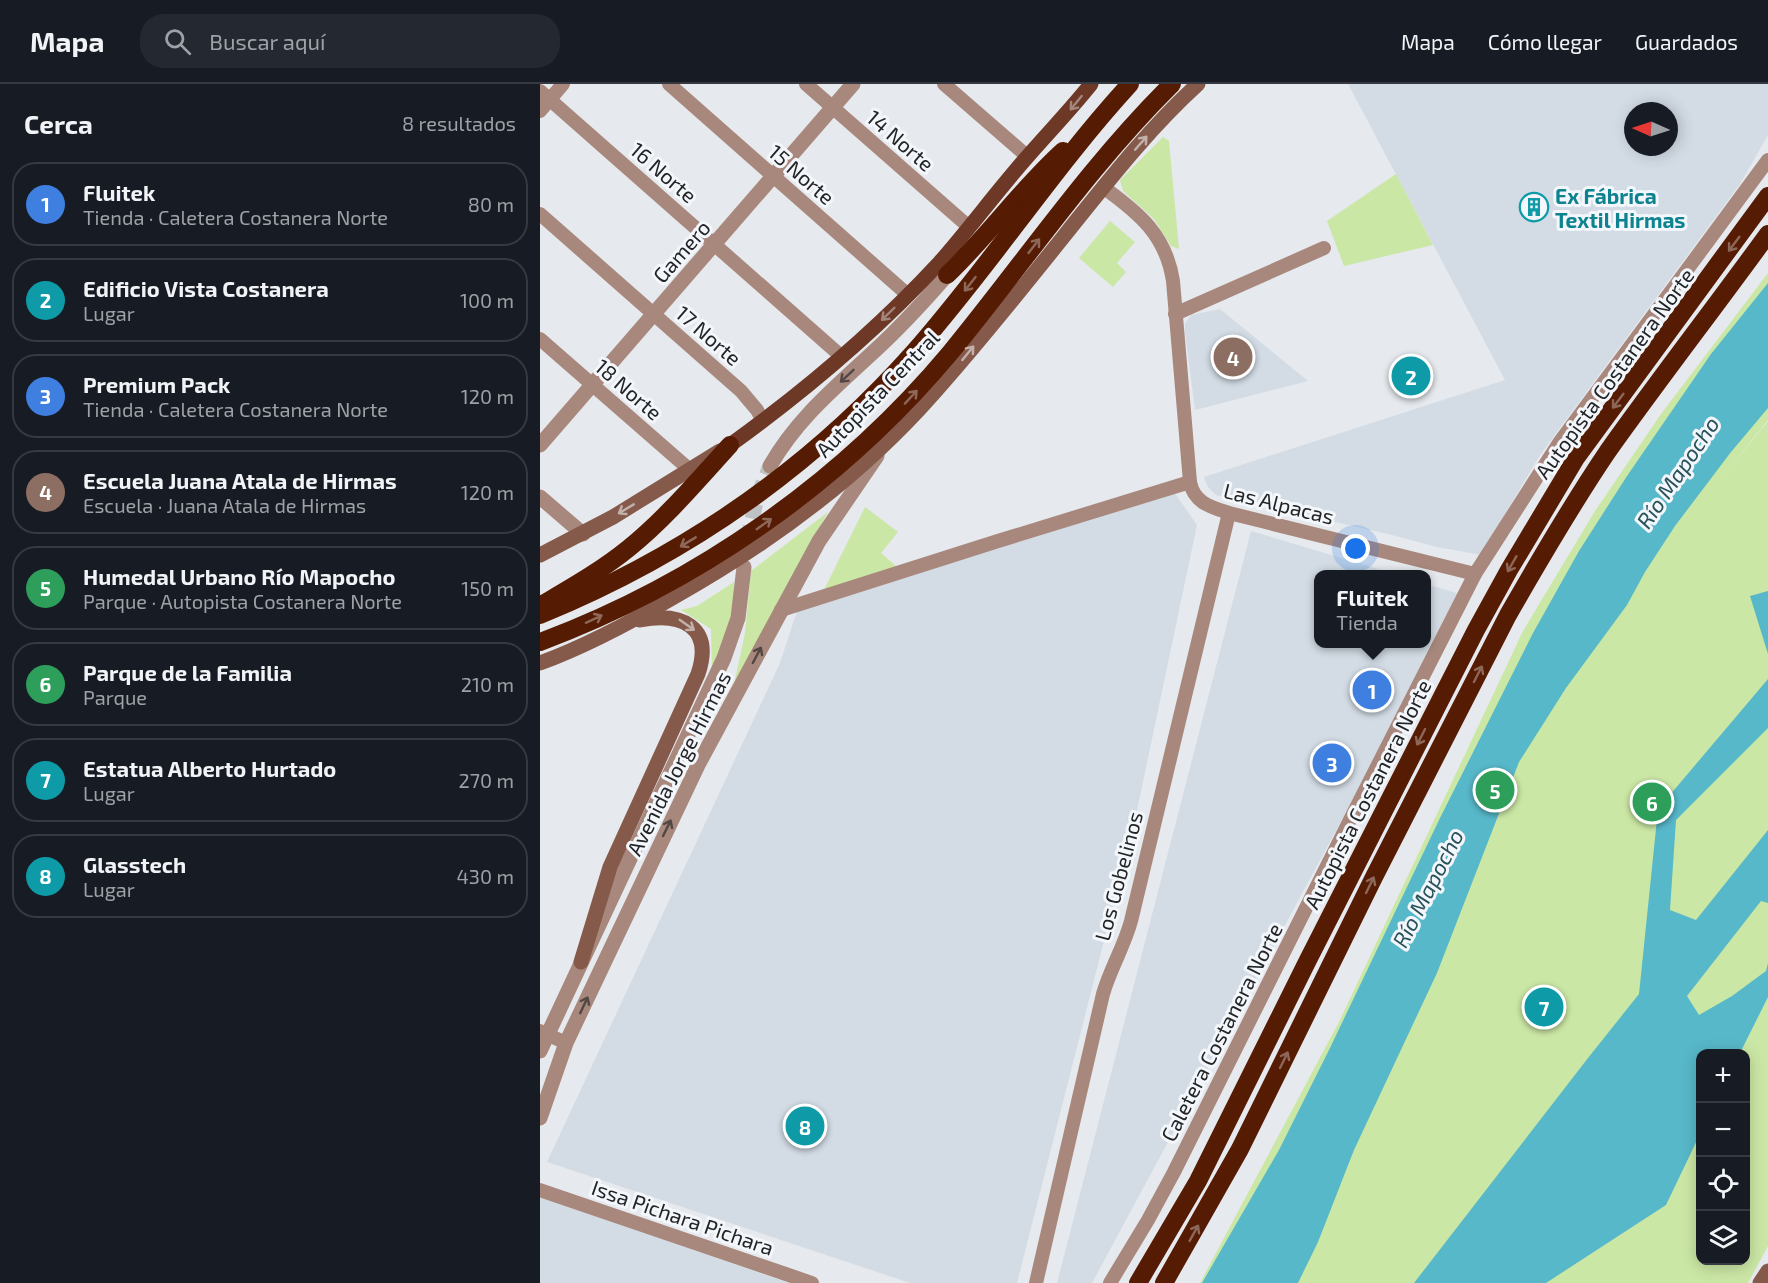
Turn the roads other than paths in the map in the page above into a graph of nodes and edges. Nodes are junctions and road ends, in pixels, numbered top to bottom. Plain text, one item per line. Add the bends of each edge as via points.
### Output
1 (563, 84) edge
2 (669, 84) edge
3 (806, 84) edge
4 (853, 84) edge
5 (944, 84) edge
6 (1091, 84) edge
7 (1131, 84) edge
8 (1172, 84) edge
9 (1198, 84) edge
10 (543, 101) edge
11 (833, 108) junction
12 (1060, 121) junction
13 (1097, 123) junction
14 (1028, 156) junction
15 (1768, 160) edge
16 (773, 176) junction
17 (1103, 188) junction
18 (1768, 196) edge
19 (540, 214) edge
20 (969, 227) junction
21 (1768, 234) edge
22 (714, 244) junction
23 (1324, 248) dead end
24 (947, 276) junction
25 (908, 295) junction
26 (654, 314) junction
27 (1175, 314) junction
28 (540, 339) edge
29 (841, 356) junction
30 (592, 385) junction
31 (763, 421) junction
32 (886, 444) junction
33 (540, 445) edge
34 (730, 445) junction
35 (770, 466) tunnel mouth
36 (690, 470) junction
37 (1190, 482) junction
38 (540, 497) edge
39 (1229, 513) junction
40 (583, 534) junction
41 (540, 555) edge
42 (744, 567) dead end
43 (1475, 574) junction
44 (540, 606) edge
45 (781, 610) junction
46 (540, 615) edge
47 (632, 622) junction
48 (540, 642) edge
49 (540, 663) edge
50 (581, 962) junction
51 (544, 1033) edge
52 (566, 1043) junction
53 (540, 1051) edge
54 (540, 1118) edge
55 (540, 1190) edge
56 (1768, 1271) edge
57 (812, 1283) edge
58 (1036, 1283) edge
59 (1110, 1283) edge
60 (1138, 1283) edge
61 (1164, 1283) edge
62 (1760, 1283) edge

1 - 10 street
2 - 16 street, 15 Norte
3 - 11 street, 14 Norte
4 - 11 street, Gamero
5 - 14 street
6 -> 12 main road
7 - 13 highway, Autopista Central
48 -> 8 highway, Autopista Central via 618,608 688,571 752,532 837,467 936,369 1118,141
17 -> 9 main road
10 - 22 street, 16 Norte
11 - 16 street, Gamero
11 - 20 street, 14 Norte
12 - 14 main road
12 - 24 main road via 1034,162
13 - 24 highway via 1043,170
13 -> 46 highway, Autopista Central via 930,334 832,434 754,498 697,536 613,582
14 - 20 main road
15 - 43 street, Caletera Costanera Norte via 1559,443
16 - 22 street, Gamero
16 - 25 street, 15 Norte
17 - 27 street via 1145,220 1160,240 1172,271
32 -> 17 main road via 952,372
18 -> 60 highway, Autopista Costanera Norte via 1582,450 1509,570 1313,949 1209,1161
19 - 26 street, 17 Norte
20 - 25 main road
61 -> 21 highway, Autopista Costanera Norte via 1240,1149 1374,877 1538,562 1610,450
22 - 26 street, Gamero
22 - 29 street, 16 Norte
23 - 27 street
24 -> 35 street via 808,413
25 -> 29 main road
26 - 30 street, Gamero
26 - 31 street, 17 Norte via 741,391
27 - 37 street
28 - 30 street, 18 Norte
29 - 31 main road
30 - 33 street, Gamero
30 - 36 street, 18 Norte
31 - 34 main road
32 - 45 street, Avenida Jorge Hirmas via 825,532
32 - 47 main road via 780,530
34 - 36 main road
34 - 44 highway via 631,546
36 -> 40 main road
37 - 39 street, Las Alpacas via 1193,494 1201,502
37 - 45 street
38 - 40 street
39 - 43 street, Las Alpacas
39 - 58 street, Los Gobelinos via 1131,921 1103,994
40 - 41 main road
42 - 50 street, Avenida Jorge Hirmas via 738,618 724,658
43 - 59 street, Caletera Costanera Norte via 1174,1172
52 -> 45 street, Avenida Jorge Hirmas via 698,765
47 - 49 main road
47 -> 50 main road via 665,618 688,623 699,636 702,659 610,867
50 - 51 street, Avenida Jorge Hirmas
51 - 52 street
51 - 53 street, Avenida Jorge Hirmas
52 - 54 street, Avenida Jorge Hirmas
55 - 57 street, Issa Pichara Pichara
56 - 62 main road

